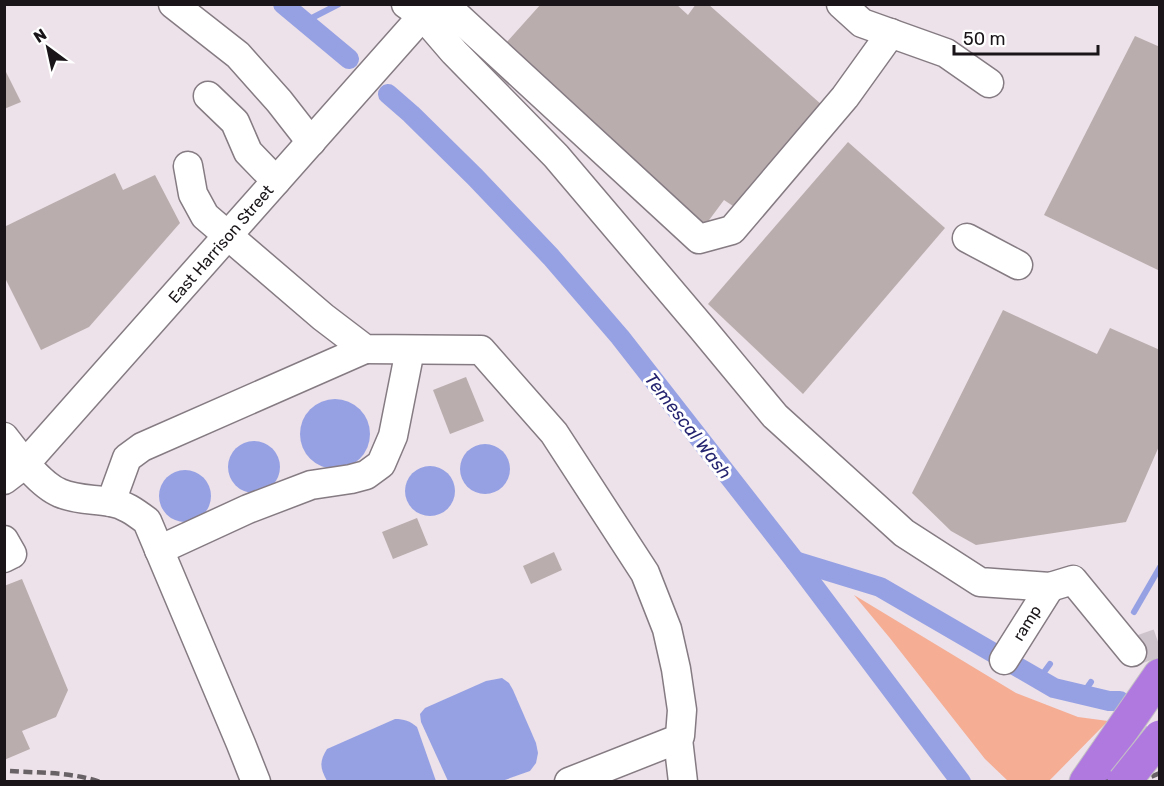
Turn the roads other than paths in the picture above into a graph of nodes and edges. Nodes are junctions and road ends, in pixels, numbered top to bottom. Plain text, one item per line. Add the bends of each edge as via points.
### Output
1 (173, 4) edge
2 (841, 4) edge
3 (423, 12) edge
4 (891, 33) junction
5 (990, 83) dead end
6 (208, 96) dead end
7 (319, 133) junction
8 (188, 166) dead end
9 (276, 181) junction
10 (228, 236) junction
11 (967, 238) dead end
12 (1018, 265) dead end
13 (365, 349) junction
14 (410, 350) junction
15 (4, 437) edge
16 (15, 472) edge
17 (111, 502) junction
18 (4, 540) edge
19 (159, 550) junction
20 (4, 558) edge
21 (1050, 587) junction
22 (1131, 652) dead end
23 (1004, 660) dead end
24 (1160, 675) tunnel mouth
25 (1160, 737) edge
26 (678, 739) junction
27 (256, 782) edge
28 (569, 782) edge
29 (683, 782) edge
30 (1086, 782) edge
31 (1124, 782) edge

1 - 7 street via 238,55 279,101
2 - 4 street via 862,22
3 - 4 street via 699,239 732,230 845,97
3 - 7 street, East Harrison Street
3 - 21 street via 454,52 556,156 792,432 904,532 980,582
4 - 5 street via 946,53
6 - 9 street via 235,122 248,152
7 - 9 street, East Harrison Street
8 - 10 street via 193,194 205,216
9 - 10 street, East Harrison Street
10 - 13 street
10 - 16 street, East Harrison Street
11 - 12 street
13 - 14 street
13 - 17 street via 142,447 127,458
14 - 19 street via 393,436 381,464 366,475 312,485 248,509
14 - 26 street via 480,350 554,433 645,573 667,629 676,669 682,710
15 - 16 street
16 - 17 street via 80,499
17 - 19 street via 131,509 147,521
18 - 20 street via 12,554
19 - 27 street
21 - 22 street via 1073,580
21 - 23 street, ramp
24 - 30 highway
25 - 31 highway, bridge
26 - 28 street
26 - 29 street

